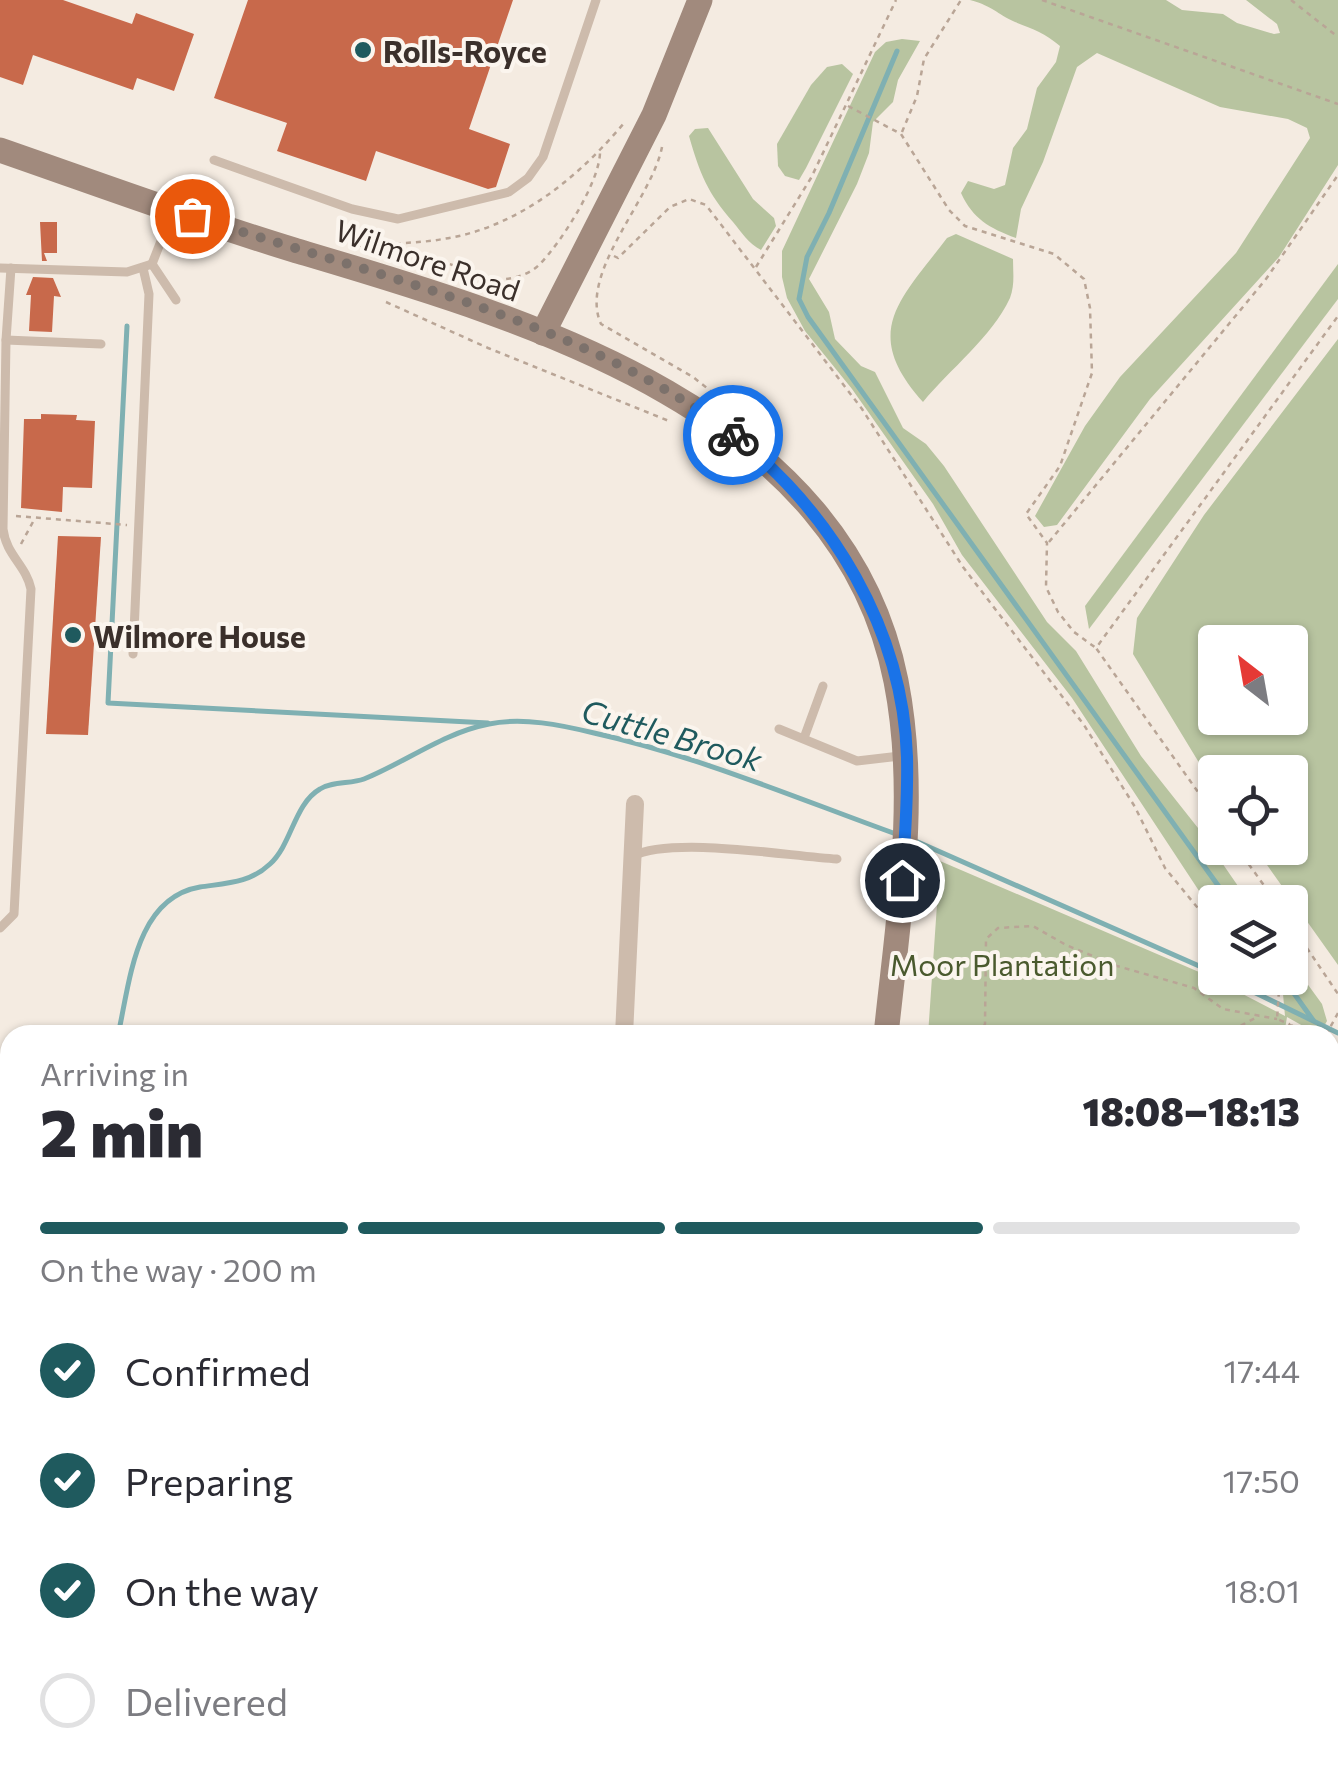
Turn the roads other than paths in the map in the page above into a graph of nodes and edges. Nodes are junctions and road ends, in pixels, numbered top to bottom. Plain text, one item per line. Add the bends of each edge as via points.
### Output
1 (596, 0) edge
2 (700, 0) edge
3 (0, 150) edge
4 (214, 160) dead end
5 (173, 210) junction
6 (147, 266) junction
7 (6, 268) edge
8 (176, 300) dead end
9 (543, 333) junction
10 (6, 340) junction
11 (100, 344) dead end
12 (133, 654) dead end
13 (823, 686) dead end
14 (779, 729) dead end
15 (804, 738) junction
16 (907, 755) junction
17 (635, 804) dead end
18 (632, 856) junction
19 (837, 859) dead end
20 (0, 928) edge
21 (624, 1025) edge
22 (887, 1025) edge

1 - 4 lane via 543,158 508,192 398,219
2 - 9 street, Wilmore Road via 654,115
3 - 5 street, Wilmore Road
5 - 6 lane
5 - 9 street, Wilmore Road
6 - 7 lane via 127,272
6 - 8 lane
6 - 12 lane
7 - 10 lane
9 - 16 street via 642,378 718,423 808,504 875,616 895,676
10 - 11 lane
10 - 20 lane via 4,540 27,570 32,589 14,914
13 - 15 lane
14 - 15 lane
15 - 16 lane via 857,761
16 - 22 street
17 - 18 street
18 - 19 lane via 679,848
18 - 21 street

